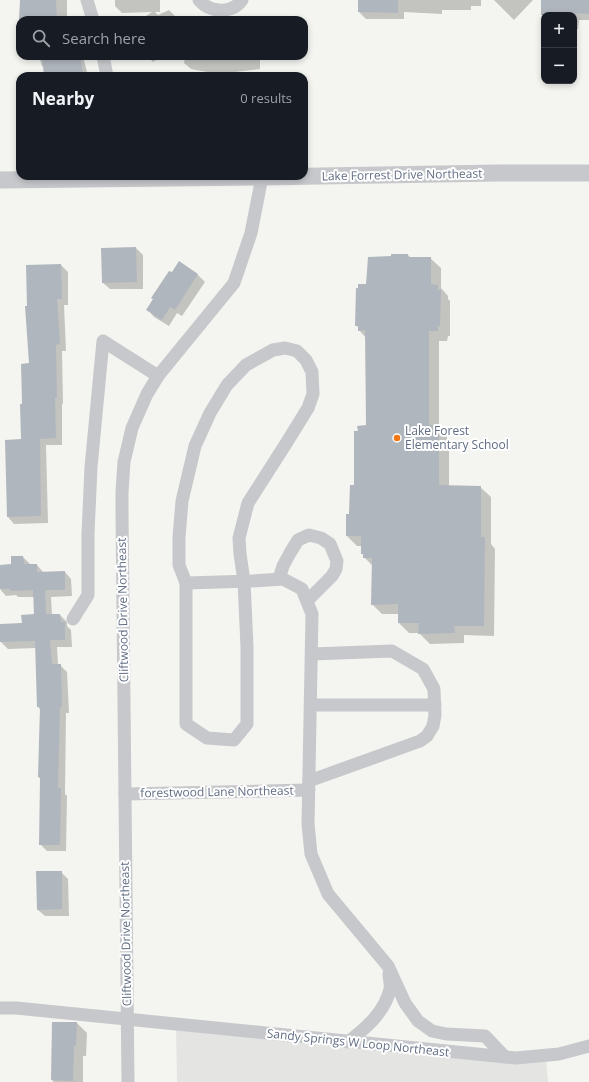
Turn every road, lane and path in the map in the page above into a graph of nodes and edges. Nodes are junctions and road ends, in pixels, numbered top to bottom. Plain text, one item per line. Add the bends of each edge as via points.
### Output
1 (86, 0) edge
2 (199, 0) edge
3 (242, 0) edge
4 (92, 16) edge
5 (104, 60) edge
6 (106, 72) edge
7 (589, 173) edge
8 (308, 176) edge
9 (0, 180) edge
10 (16, 180) edge
11 (261, 180) edge
12 (158, 376) junction
13 (279, 579) junction
14 (244, 581) junction
15 (186, 582) junction
16 (307, 601) junction
17 (73, 619) dead end
18 (312, 654) junction
19 (311, 705) junction
20 (435, 705) junction
21 (309, 785) junction
22 (125, 794) junction
23 (388, 966) junction
24 (0, 1008) edge
25 (127, 1019) junction
26 (348, 1042) junction
27 (589, 1046) edge
28 (505, 1058) junction
29 (128, 1082) edge

1 - 4 street
2 - 3 street via 208,8 225,10
5 - 6 street
7 - 8 street, Lake Forrest Drive Northeast
9 - 10 street, Lake Forrest Drive Northeast
11 - 12 street, Cliftwood Drive Northeast via 251,233 234,283
12 - 17 street via 103,341 88,534 88,595
12 - 22 street, Cliftwood Drive Northeast via 132,428 124,462 122,506
13 - 14 street, forestwood Lane Northeast
13 - 16 street, forestwood Lane Northeast via 302,589
13 - 16 street via 298,540 309,535 330,544 336,569
14 - 15 street, forestwood Lane Northeast
14 - 15 street via 247,724 234,740 206,738 186,724
14 - 15 street via 240,538 248,502 308,408 313,394 312,372 306,360 297,351 285,348 273,350 246,365 227,385 210,412 195,446 182,501 179,537 180,565
16 - 18 street, forestwood Lane Northeast via 312,614
18 - 19 street, forestwood Lane Northeast
18 - 20 street, forestwood Lane Northeast via 392,651 423,669 434,689
19 - 20 street
19 - 21 street, forestwood Lane Northeast
20 - 21 street, forestwood Lane Northeast via 433,726 427,736 420,741
21 - 22 street, forestwood Lane Northeast
21 - 23 street, forestwood Lane Northeast via 308,824 311,854 328,894
22 - 25 street, Cliftwood Drive Northeast
23 - 26 street via 390,988 384,1006 373,1020
23 - 28 street, forestwood Lane Northeast via 405,1003 418,1021 432,1031 485,1036
24 - 25 street, Sandy Springs W Loop Northeast
25 - 26 street, Sandy Springs W Loop Northeast
25 - 29 street, Cliftwood Drive Northeast
26 - 28 street, Sandy Springs W Loop Northeast
27 - 28 street, Sandy Springs W Loop Northeast via 559,1054

